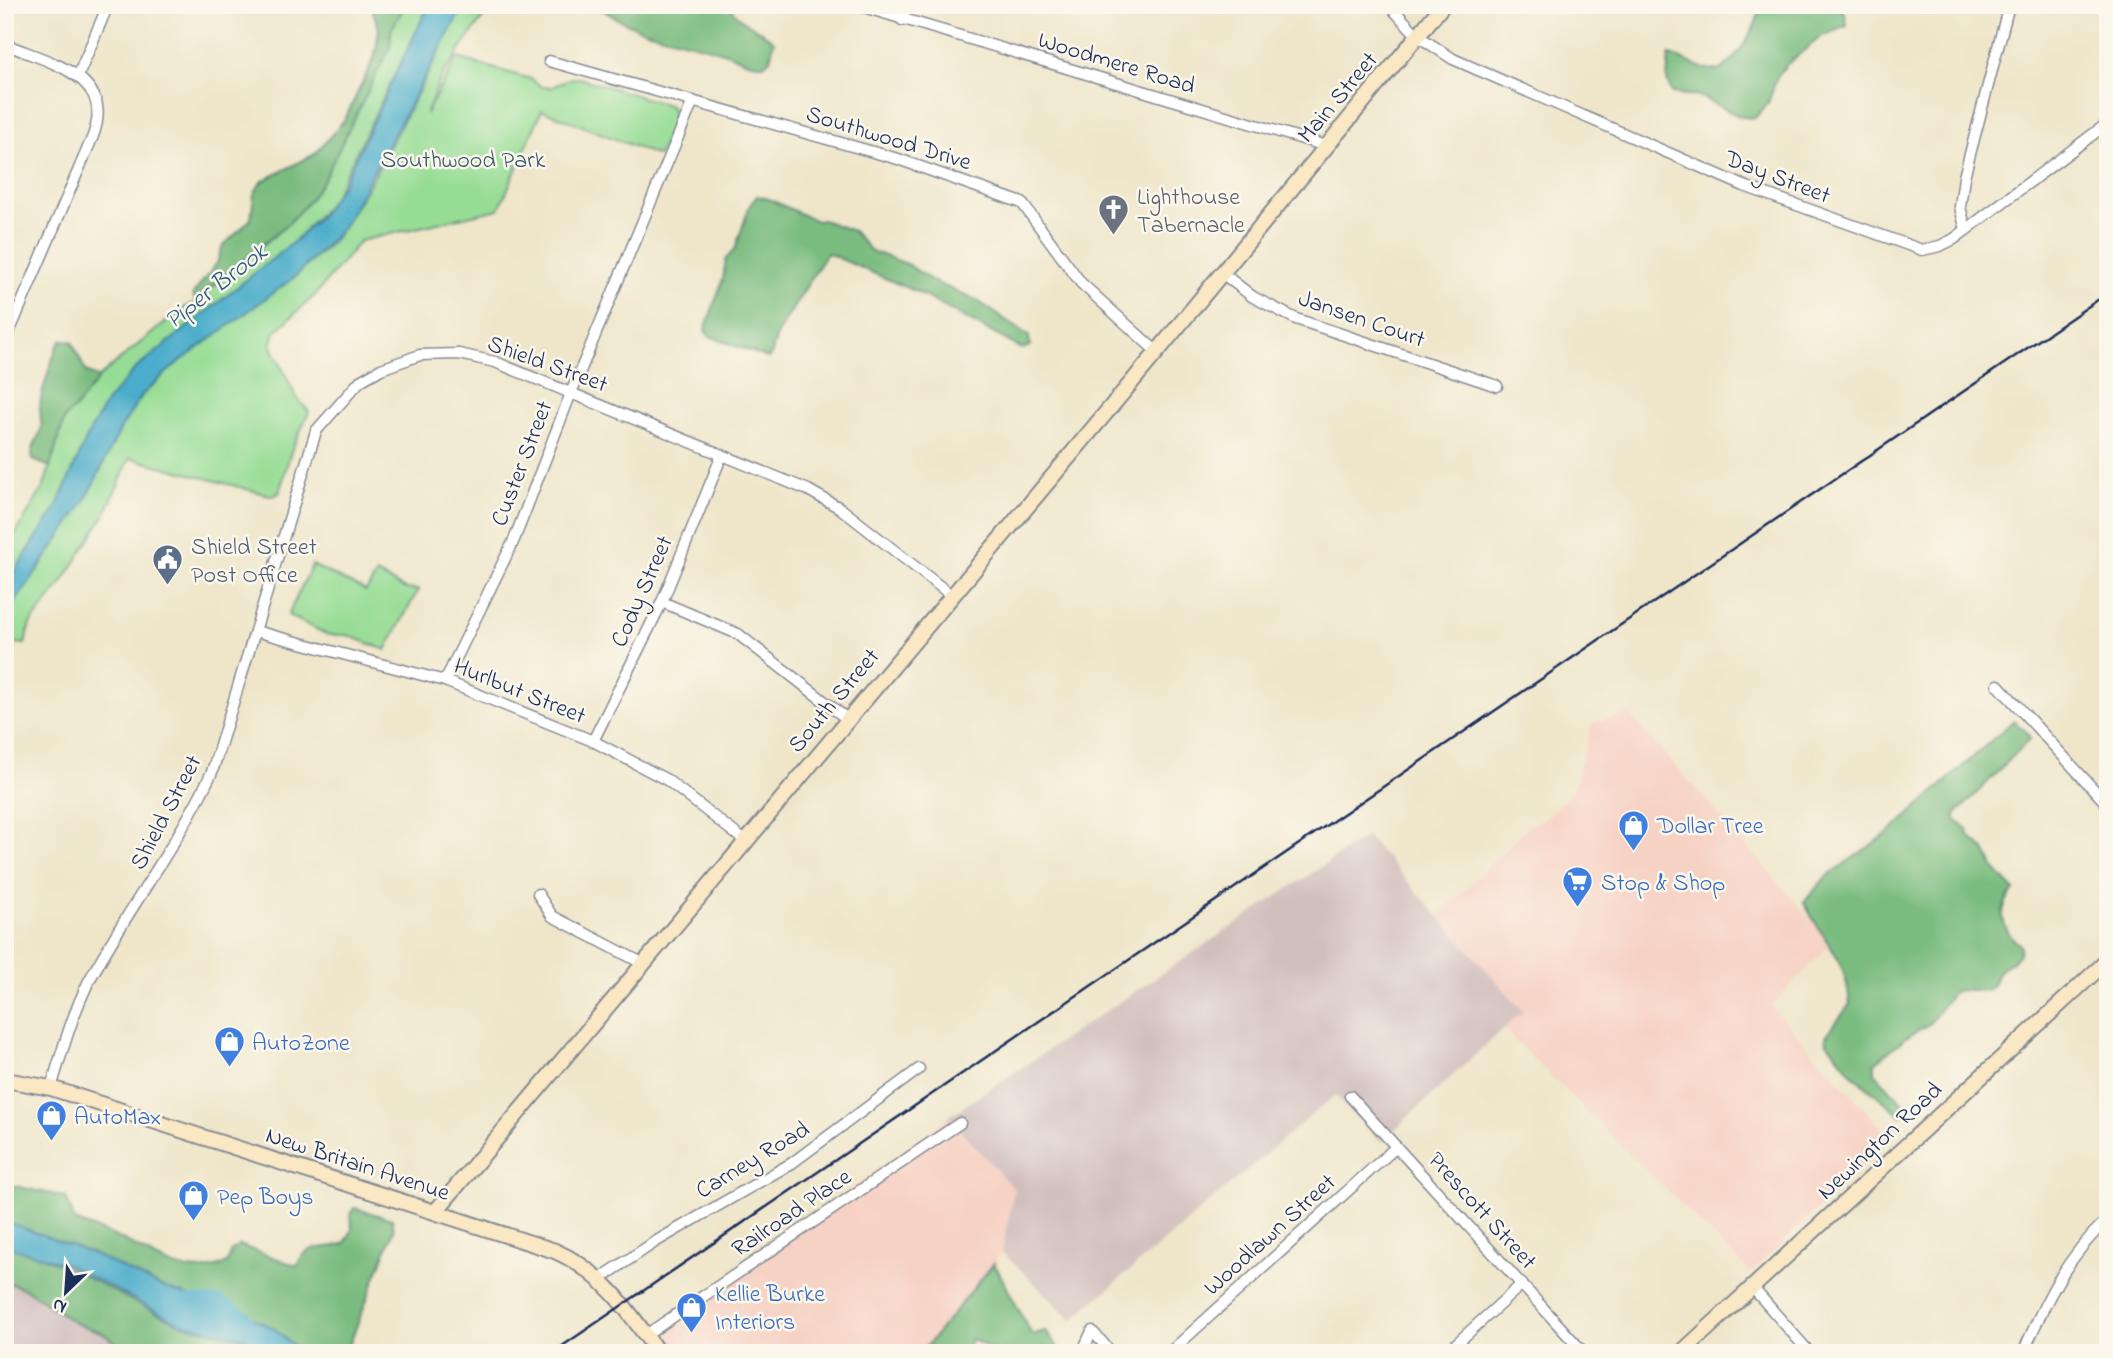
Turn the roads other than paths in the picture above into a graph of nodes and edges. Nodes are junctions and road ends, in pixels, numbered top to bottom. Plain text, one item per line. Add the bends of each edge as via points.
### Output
1 (108, 5) edge
2 (857, 5) edge
3 (907, 5) edge
4 (1389, 5) edge
5 (1443, 5) edge
6 (2009, 5) edge
7 (902, 20) junction
8 (1418, 36) junction
9 (5, 44) edge
10 (549, 61) dead end
11 (78, 76) junction
12 (693, 101) junction
13 (2108, 123) edge
14 (1326, 146) junction
15 (1267, 219) joint
16 (1966, 230) junction
17 (1222, 273) junction
18 (5, 342) edge
19 (1157, 352) junction
20 (1497, 386) dead end
21 (571, 393) junction
22 (722, 454) junction
23 (951, 595) junction
24 (662, 602) junction
25 (255, 631) junction
26 (445, 681) junction
27 (1998, 685) dead end
28 (847, 719) junction
29 (593, 741) junction
30 (2108, 804) edge
31 (745, 841) junction
32 (538, 894) dead end
33 (2108, 960) edge
34 (642, 963) junction
35 (919, 1069) dead end
36 (5, 1080) edge
37 (51, 1088) junction
38 (1350, 1096) dead end
39 (960, 1123) dead end
40 (1396, 1147) junction
41 (435, 1212) junction
42 (2108, 1219) edge
43 (601, 1278) junction
44 (1522, 1284) junction
45 (1752, 1287) junction
46 (646, 1335) junction
47 (658, 1353) edge
48 (1082, 1353) edge
49 (1112, 1353) edge
50 (1169, 1353) edge
51 (1446, 1353) edge
52 (1584, 1353) edge
53 (1681, 1353) edge
54 (1810, 1353) edge
55 (2023, 1353) edge

1 - 11 street
2 - 7 street, Woodmere Road
3 - 7 street
4 - 8 street, Day Street
5 - 8 street, Main Street
6 - 16 street via 1964,177 1960,207
7 - 14 street, Woodmere Road
8 - 14 street, Main Street
8 - 16 street, Day Street via 1452,59 1633,139 1906,247 1940,246
9 - 11 street
10 - 12 street, Southwood Drive
11 - 18 street via 92,90 99,121
12 - 19 street, Southwood Drive via 898,159 1022,203 1081,283
12 - 21 street, Custer Street
13 - 16 street, Day Street
14 - 15 street, Main Street
15 - 17 street, South Street
17 - 19 street, South Street
17 - 20 street, Jansen Court via 1253,297 1296,319
19 - 23 street, South Street
21 - 22 street, Shield Street
21 - 25 street, Shield Street via 495,362 459,354 421,355 360,381 316,431
21 - 26 street, Custer Street via 514,540
22 - 23 street, Shield Street via 840,508
22 - 24 street, Cody Street
23 - 28 street, South Street
24 - 28 street via 738,634
24 - 29 street, Cody Street
25 - 26 street, Hurlbut Street
25 - 37 street, Shield Street via 212,772 189,821 89,982
26 - 29 street, Hurlbut Street
27 - 30 street
28 - 31 street, South Street
29 - 31 street, Hurlbut Street via 667,780
31 - 34 street, South Street
32 - 34 street via 552,916
33 - 45 street, Newington Road
34 - 41 street, South Street
35 - 43 street, Carney Road via 792,1163
36 - 37 street, New Britain Avenue
37 - 41 street, New Britain Avenue
38 - 40 street, Prescott Street
39 - 46 street, Railroad Place
40 - 44 street, Prescott Street
40 - 50 street, Woodlawn Street
41 - 43 street, New Britain Avenue via 555,1251
42 - 55 street via 2071,1257
43 - 46 street, New Britain Avenue
44 - 51 street
44 - 52 street, Prescott Street
45 - 53 street, Newington Road
45 - 54 street
46 - 47 street, New Britain Avenue
48 - 49 street via 1092,1331

